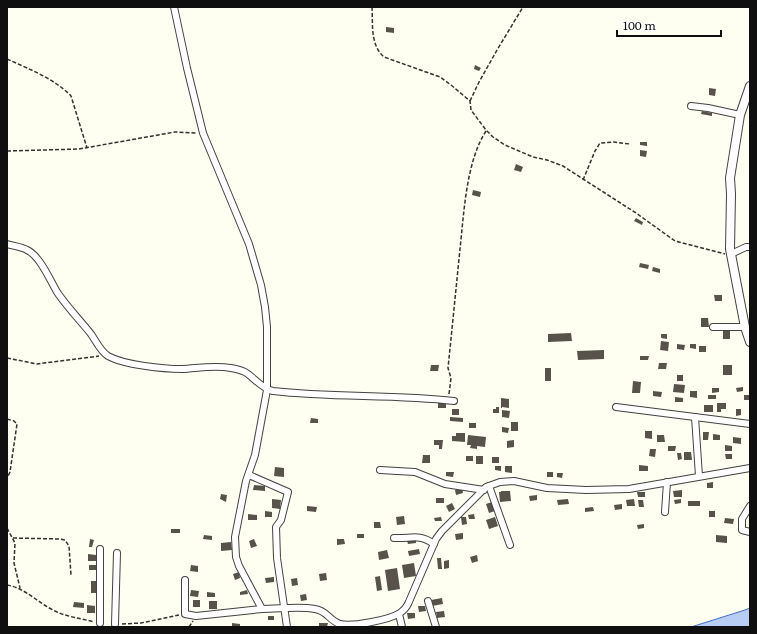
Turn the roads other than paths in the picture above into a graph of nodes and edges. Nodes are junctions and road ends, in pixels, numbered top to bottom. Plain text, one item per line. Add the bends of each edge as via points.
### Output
1 (174, 7) edge
2 (750, 86) edge
3 (691, 106) dead end
4 (740, 115) junction
5 (7, 244) edge
6 (750, 247) edge
7 (731, 254) junction
8 (713, 327) dead end
9 (745, 327) junction
10 (750, 342) edge
11 (267, 390) junction
12 (451, 400) road end
13 (616, 406) dead end
14 (695, 418) junction
15 (750, 424) edge
16 (750, 468) edge
17 (380, 470) dead end
18 (249, 474) junction
19 (699, 476) junction
20 (667, 482) junction
21 (487, 488) junction
22 (750, 506) edge
23 (665, 512) dead end
24 (750, 532) edge
25 (394, 538) dead end
26 (434, 544) junction
27 (510, 545) dead end
28 (100, 549) dead end
29 (117, 552) dead end
30 (185, 580) dead end
31 (428, 601) dead end
32 (262, 609) junction
33 (285, 609) junction
34 (399, 614) junction
35 (100, 623) dead end
36 (115, 624) dead end
37 (362, 625) edge
38 (287, 627) edge
39 (402, 627) edge
40 (436, 627) edge

1 - 11 street via 203,133 249,244 261,285 267,328
2 - 4 street
3 - 4 street
4 - 7 street via 730,178
5 - 11 street via 28,250 33,255 57,292 106,355 133,364 182,369 211,366 238,369 247,373
6 - 7 street
7 - 9 street
8 - 9 street
9 - 10 street
11 - 12 street
11 - 18 street
13 - 14 street
14 - 15 street
14 - 19 street
16 - 19 street
17 - 21 street via 415,472 445,484
18 - 32 street via 236,527 235,548 239,566
18 - 33 street via 288,492 281,520 276,527 277,558
19 - 20 street
20 - 21 street via 629,489 586,490 547,488 514,481 500,482
20 - 23 street
21 - 26 street via 442,531
21 - 27 street
22 - 24 street via 742,519 742,530
25 - 26 street via 421,537
26 - 34 street via 408,604
28 - 35 street
29 - 36 street
30 - 32 street via 185,614 196,616
31 - 40 street
32 - 33 street
33 - 37 street via 314,608 325,612 331,620 339,624
33 - 38 street
34 - 37 street
34 - 39 street

